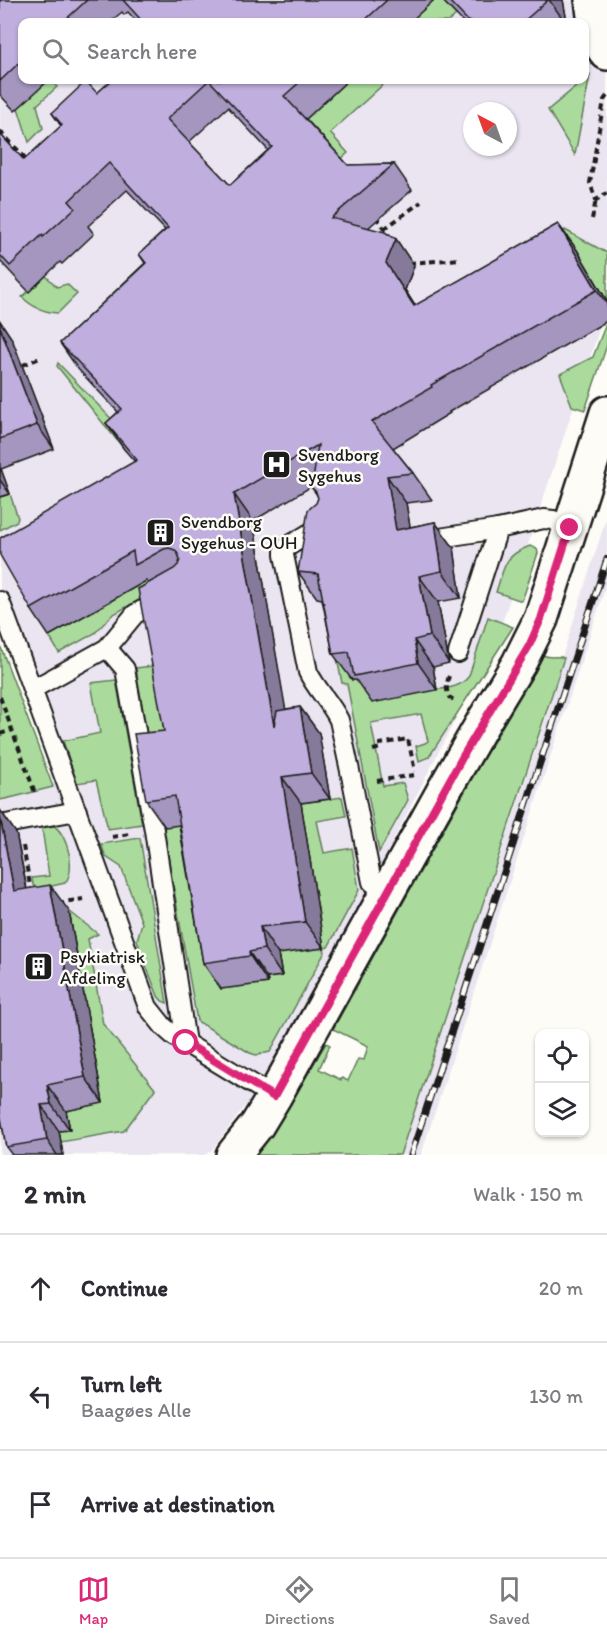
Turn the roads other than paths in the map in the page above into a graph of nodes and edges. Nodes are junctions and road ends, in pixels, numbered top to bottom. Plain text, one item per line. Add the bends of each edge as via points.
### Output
1 (592, 0) edge
2 (602, 43) edge
3 (607, 413) edge
4 (325, 524) edge
5 (570, 528) junction
6 (498, 529) junction
7 (426, 540) edge
8 (177, 591) edge
9 (0, 601) edge
10 (107, 648) junction
11 (458, 653) dead end
12 (33, 689) junction
13 (77, 811) junction
14 (0, 825) edge
15 (387, 894) junction
16 (186, 1043) junction
17 (274, 1097) junction
18 (232, 1155) edge

1 - 2 street
3 - 5 street
4 - 15 lane via 287,548 284,555 308,672 339,720 372,882
5 - 6 lane via 544,519
5 - 15 street via 529,646
6 - 7 lane
6 - 11 lane
8 - 10 lane via 135,614
9 - 12 lane
10 - 12 lane
10 - 16 lane via 125,669
12 - 13 lane
13 - 14 lane
13 - 16 lane via 148,1007 164,1027
15 - 17 street
16 - 17 lane
17 - 18 street

